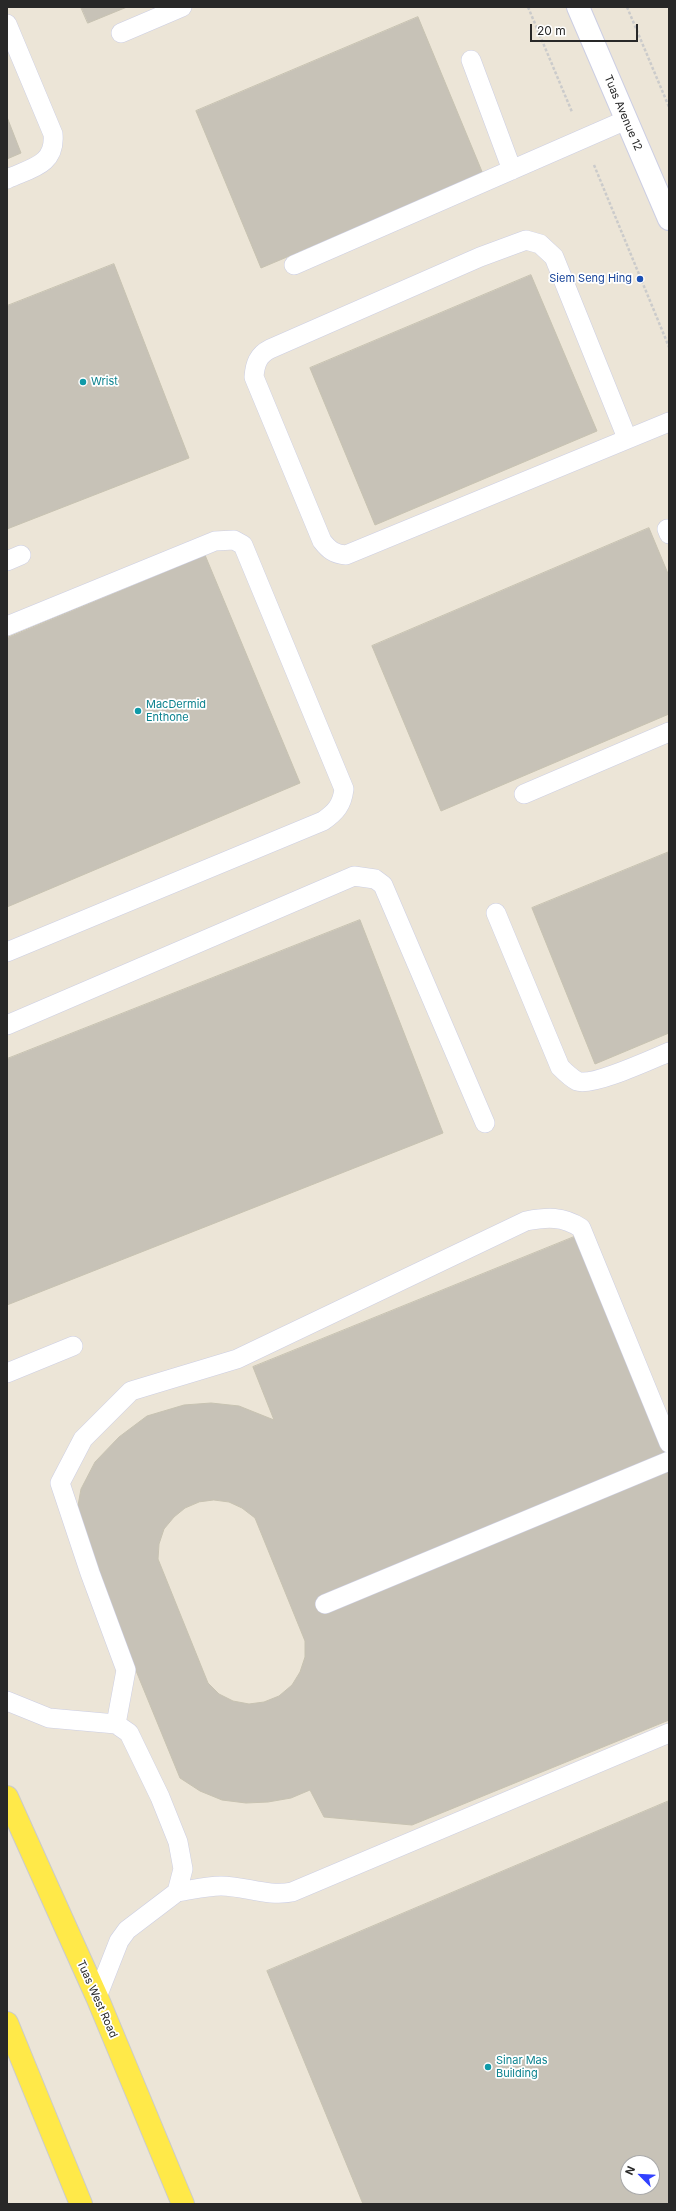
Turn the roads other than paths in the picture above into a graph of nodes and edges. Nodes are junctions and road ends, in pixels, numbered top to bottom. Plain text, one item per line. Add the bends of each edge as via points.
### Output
1 (182, 7) edge
2 (578, 7) edge
3 (7, 24) edge
4 (121, 33) dead end
5 (471, 60) dead end
6 (626, 120) junction
7 (512, 170) junction
8 (7, 179) edge
9 (669, 219) edge
10 (294, 265) dead end
11 (669, 422) edge
12 (627, 438) junction
13 (7, 626) edge
14 (669, 732) edge
15 (524, 794) dead end
16 (496, 913) dead end
17 (7, 952) edge
18 (7, 1025) edge
19 (669, 1052) edge
20 (485, 1123) dead end
21 (73, 1346) dead end
22 (7, 1373) edge
23 (669, 1443) edge
24 (669, 1461) edge
25 (325, 1604) dead end
26 (7, 1701) edge
27 (116, 1724) junction
28 (669, 1733) edge
29 (7, 1797) edge
30 (177, 1892) junction
31 (97, 1996) junction
32 (7, 2023) edge
33 (81, 2204) edge
34 (183, 2204) edge

1 - 4 lane
2 - 6 street, Tuas Avenue 12
3 - 8 lane via 53,134 54,147 50,156 39,165
5 - 7 lane
6 - 7 lane
6 - 9 street, Tuas Avenue 12
7 - 10 lane
11 - 12 lane
12 - 12 lane via 346,554 337,554 330,551 322,541 254,376 255,366 262,352 270,348 480,257 526,240 540,244 554,257
13 - 17 lane via 214,541 234,540 243,545 344,789 343,801 337,811 323,821
14 - 15 lane
16 - 19 lane via 560,1067 568,1075 578,1081 593,1081
18 - 20 lane via 354,876 375,879 383,885
21 - 22 lane
23 - 27 lane via 581,1228 571,1221 559,1218 546,1217 526,1221 237,1358 131,1390 83,1439 60,1483 126,1670
24 - 25 lane
26 - 27 lane via 49,1718
27 - 30 lane via 129,1733 160,1797 178,1842 183,1869
28 - 30 lane via 292,1892 278,1895 220,1886
29 - 31 main road, Tuas West Road
30 - 31 lane via 127,1930
31 - 34 main road, Tuas West Road
32 - 33 main road

